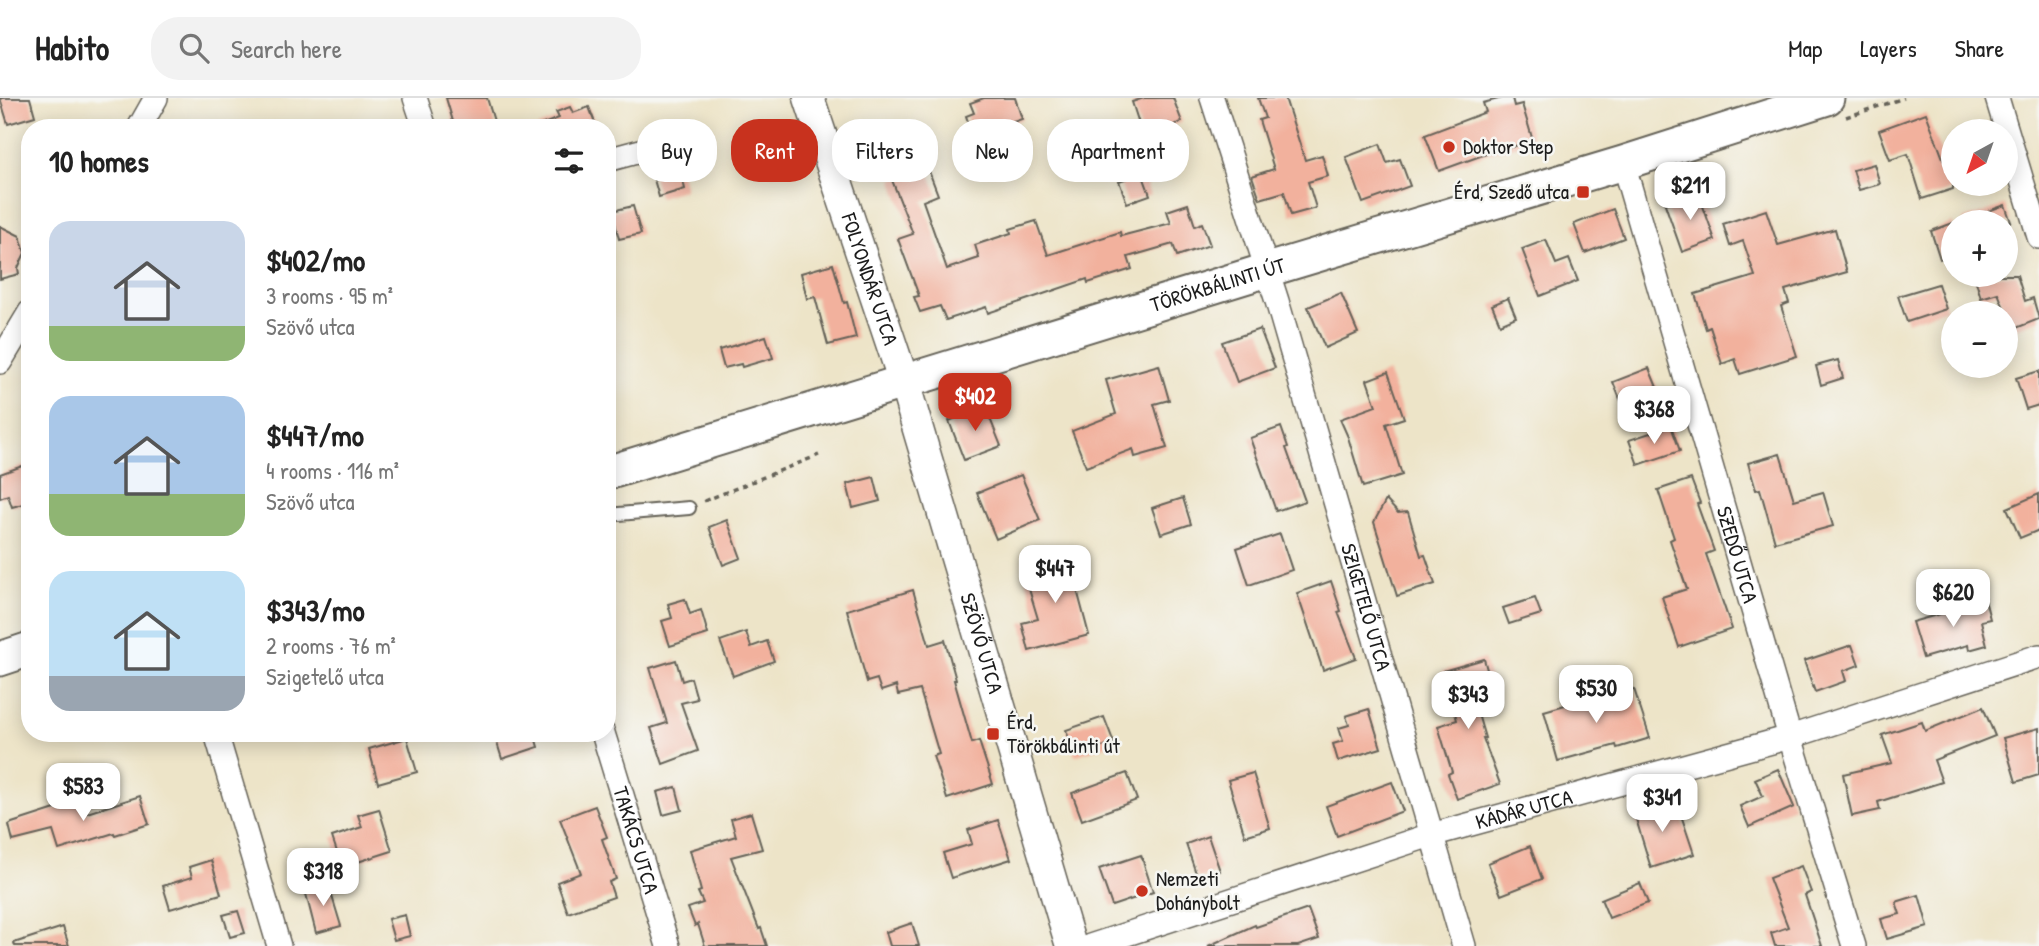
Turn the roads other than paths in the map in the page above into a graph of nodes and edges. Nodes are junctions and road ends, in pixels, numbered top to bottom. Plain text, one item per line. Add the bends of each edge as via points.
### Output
1 (156, 98) edge
2 (415, 98) edge
3 (1212, 98) edge
4 (1827, 98) edge
5 (1997, 98) edge
6 (814, 99) edge
7 (144, 119) edge
8 (422, 119) edge
9 (637, 152) edge
10 (616, 158) edge
11 (1623, 163) junction
12 (2039, 237) edge
13 (1266, 270) junction
14 (21, 326) edge
15 (2, 354) edge
16 (904, 382) junction
17 (616, 470) edge
18 (689, 508) road end
19 (616, 514) edge
20 (21, 652) edge
21 (2039, 656) edge
22 (0, 659) edge
23 (1790, 737) junction
24 (219, 742) edge
25 (606, 742) edge
26 (1431, 835) junction
27 (279, 946) edge
28 (668, 946) edge
29 (1071, 946) edge
30 (1090, 946) edge
31 (1464, 946) edge
32 (1854, 946) edge

1 - 7 street
2 - 8 street
3 - 13 street, SZIGETELŐ UTCA
4 - 11 main road, TÖRÖKBÁLINTI ÚT
5 - 12 street
6 - 16 street, FOLYONDÁR UTCA
9 - 10 street
11 - 13 main road, TÖRÖKBÁLINTI ÚT
11 - 23 street, SZEDŐ UTCA
13 - 16 main road, TÖRÖKBÁLINTI ÚT
13 - 26 street, SZIGETELŐ UTCA
14 - 15 street
16 - 17 main road, TÖRÖKBÁLINTI ÚT
16 - 29 street, SZÖVŐ UTCA
18 - 19 lane
20 - 22 main road
21 - 23 street, KÁDÁR UTCA
23 - 26 street, KÁDÁR UTCA
23 - 32 street, SZEDŐ UTCA
24 - 27 street
25 - 28 street, TAKÁCS UTCA
26 - 30 street, KÁDÁR UTCA
26 - 31 street, SZIGETELŐ UTCA

